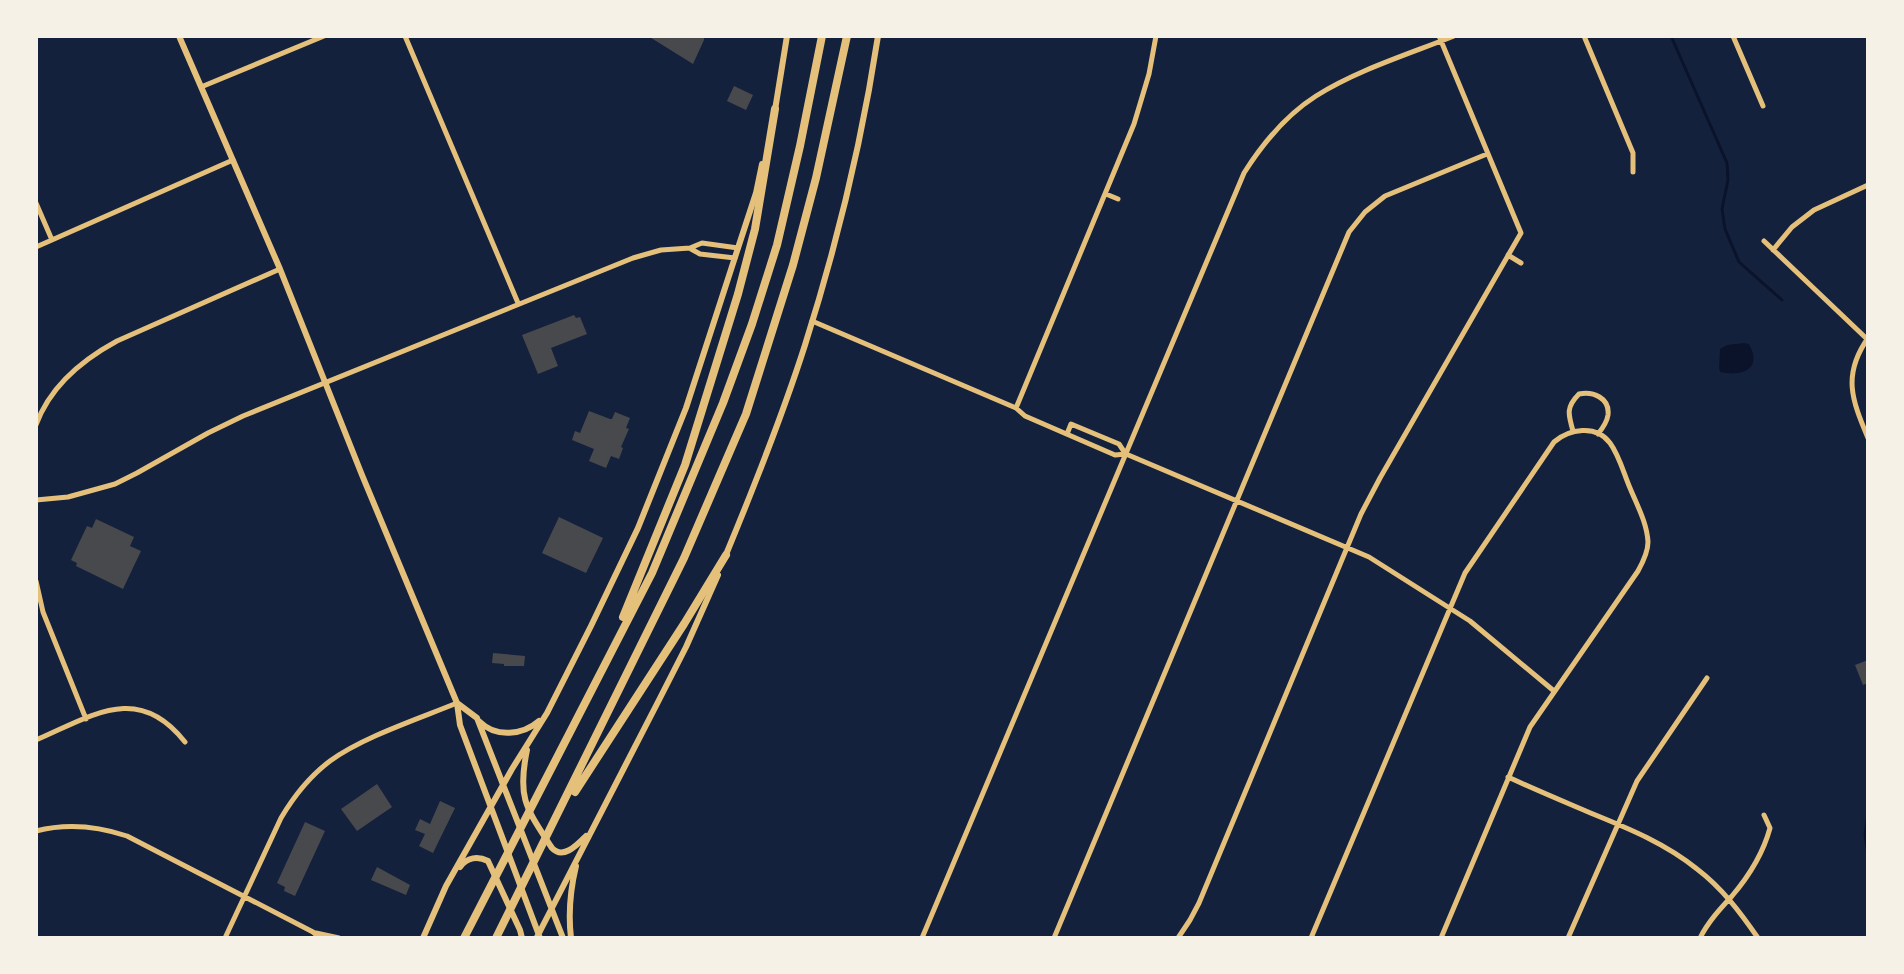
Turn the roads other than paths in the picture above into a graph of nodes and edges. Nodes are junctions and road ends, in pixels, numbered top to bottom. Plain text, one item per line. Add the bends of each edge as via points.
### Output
1 (179, 36) edge
2 (324, 36) edge
3 (405, 36) edge
4 (787, 36) edge
5 (822, 36) edge
6 (847, 36) edge
7 (878, 36) edge
8 (1156, 36) edge
9 (1454, 36) edge
10 (1584, 36) edge
11 (1733, 36) edge
12 (1440, 38) edge
13 (201, 87) junction
14 (1763, 106) dead end
15 (775, 109) junction
16 (1488, 154) junction
17 (233, 160) junction
18 (1633, 172) dead end
19 (1868, 185) edge
20 (1106, 194) junction
21 (1118, 199) dead end
22 (36, 203) edge
23 (52, 240) junction
24 (1764, 241) dead end
25 (36, 247) edge
26 (690, 248) junction
27 (738, 248) junction
28 (1773, 250) junction
29 (1508, 255) junction
30 (735, 258) junction
31 (1521, 263) dead end
32 (280, 269) junction
33 (518, 303) junction
34 (812, 321) junction
35 (1867, 339) edge
36 (325, 382) junction
37 (1016, 408) junction
38 (36, 425) edge
39 (1081, 428) junction
40 (1573, 431) junction
41 (1067, 434) junction
42 (1598, 434) junction
43 (1077, 438) junction
44 (1868, 438) edge
45 (1126, 454) junction
46 (36, 500) edge
47 (1238, 501) junction
48 (1348, 547) junction
49 (726, 555) junction
50 (36, 581) edge
51 (1450, 608) junction
52 (602, 670) junction
53 (1707, 678) dead end
54 (1554, 691) junction
55 (457, 703) junction
56 (547, 713) junction
57 (477, 718) junction
58 (86, 719) junction
59 (36, 740) edge
60 (185, 742) dead end
61 (528, 742) junction
62 (1508, 777) junction
63 (504, 784) junction
64 (491, 805) junction
65 (1764, 815) dead end
66 (1617, 824) junction
67 (553, 826) junction
68 (36, 831) edge
69 (592, 831) junction
70 (579, 856) junction
71 (446, 886) junction
72 (245, 897) junction
73 (1729, 899) junction
74 (551, 910) junction
75 (313, 932) junction
76 (538, 937) edge
77 (225, 938) edge
78 (320, 938) edge
79 (339, 938) edge
80 (423, 938) edge
81 (464, 938) edge
82 (496, 938) edge
83 (522, 938) edge
84 (563, 938) edge
85 (571, 938) edge
86 (922, 938) edge
87 (1054, 938) edge
88 (1178, 938) edge
89 (1311, 938) edge
90 (1441, 938) edge
91 (1568, 938) edge
92 (1700, 938) edge
93 (1758, 938) edge

1 - 13 main road
2 - 13 street
3 - 33 street
4 - 15 main road
5 - 52 highway via 777,245 752,324 652,573
6 - 67 highway via 793,265 746,414 684,558
7 - 34 main road via 844,209
8 - 20 street via 1134,124
9 - 12 street
10 - 18 street via 1633,153
11 - 14 street
12 - 16 street
12 - 45 street via 1315,97 1259,150 1233,195
13 - 17 main road
15 - 27 main road
15 - 52 highway via 738,294 685,465
16 - 29 street via 1521,233
16 - 47 street via 1385,196 1356,222
17 - 23 street
17 - 32 main road
19 - 28 street via 1814,210
20 - 21 street
20 - 37 street
22 - 23 street
23 - 25 street
24 - 28 street
26 - 27 street via 702,243
26 - 30 street
26 - 33 street via 647,253
27 - 30 main road
28 - 35 street
29 - 31 street
29 - 48 street via 1380,478
30 - 56 main road via 653,493
32 - 36 main road
32 - 38 street via 96,352 63,381
33 - 36 street
34 - 37 street
34 - 49 main road
35 - 44 street via 1851,384
36 - 46 street via 243,416 115,484
36 - 55 main road
37 - 41 street
39 - 41 street via 1071,424
39 - 43 street
39 - 45 street via 1119,444
40 - 42 street
40 - 42 street via 1571,404 1579,394 1590,393 1604,401 1608,415
40 - 51 street via 1554,442 1465,573
41 - 43 street
42 - 54 street via 1614,451 1648,541 1638,571
43 - 45 street via 1115,455
45 - 47 street
45 - 86 street
47 - 48 street
47 - 87 street
48 - 51 street
48 - 88 street via 1199,903
49 - 67 highway
49 - 69 main road via 686,647
50 - 58 street
51 - 54 street
51 - 89 street
52 - 81 highway
53 - 66 street via 1648,762
54 - 62 street via 1530,727
55 - 57 main road
55 - 64 main road via 460,725
55 - 72 street via 349,749 312,776 281,818
56 - 57 main road via 534,725 513,732 493,731
56 - 61 main road
57 - 63 main road
58 - 59 street
58 - 60 street via 117,708 145,710 164,719
61 - 63 main road
61 - 69 main road via 522,791 552,848 556,853 568,851
62 - 66 street
62 - 90 street
63 - 64 main road
63 - 74 main road
64 - 71 main road
64 - 76 main road
65 - 73 street via 1770,828 1762,850
66 - 73 street via 1672,852
66 - 91 street
67 - 82 highway
68 - 72 street via 80,826 119,833
69 - 70 main road
70 - 74 main road
70 - 85 main road via 571,888
71 - 80 main road
71 - 83 main road via 467,859 488,861
72 - 75 street
72 - 77 street
73 - 92 street
73 - 93 street
74 - 76 main road
74 - 84 main road
75 - 78 street
75 - 79 street

